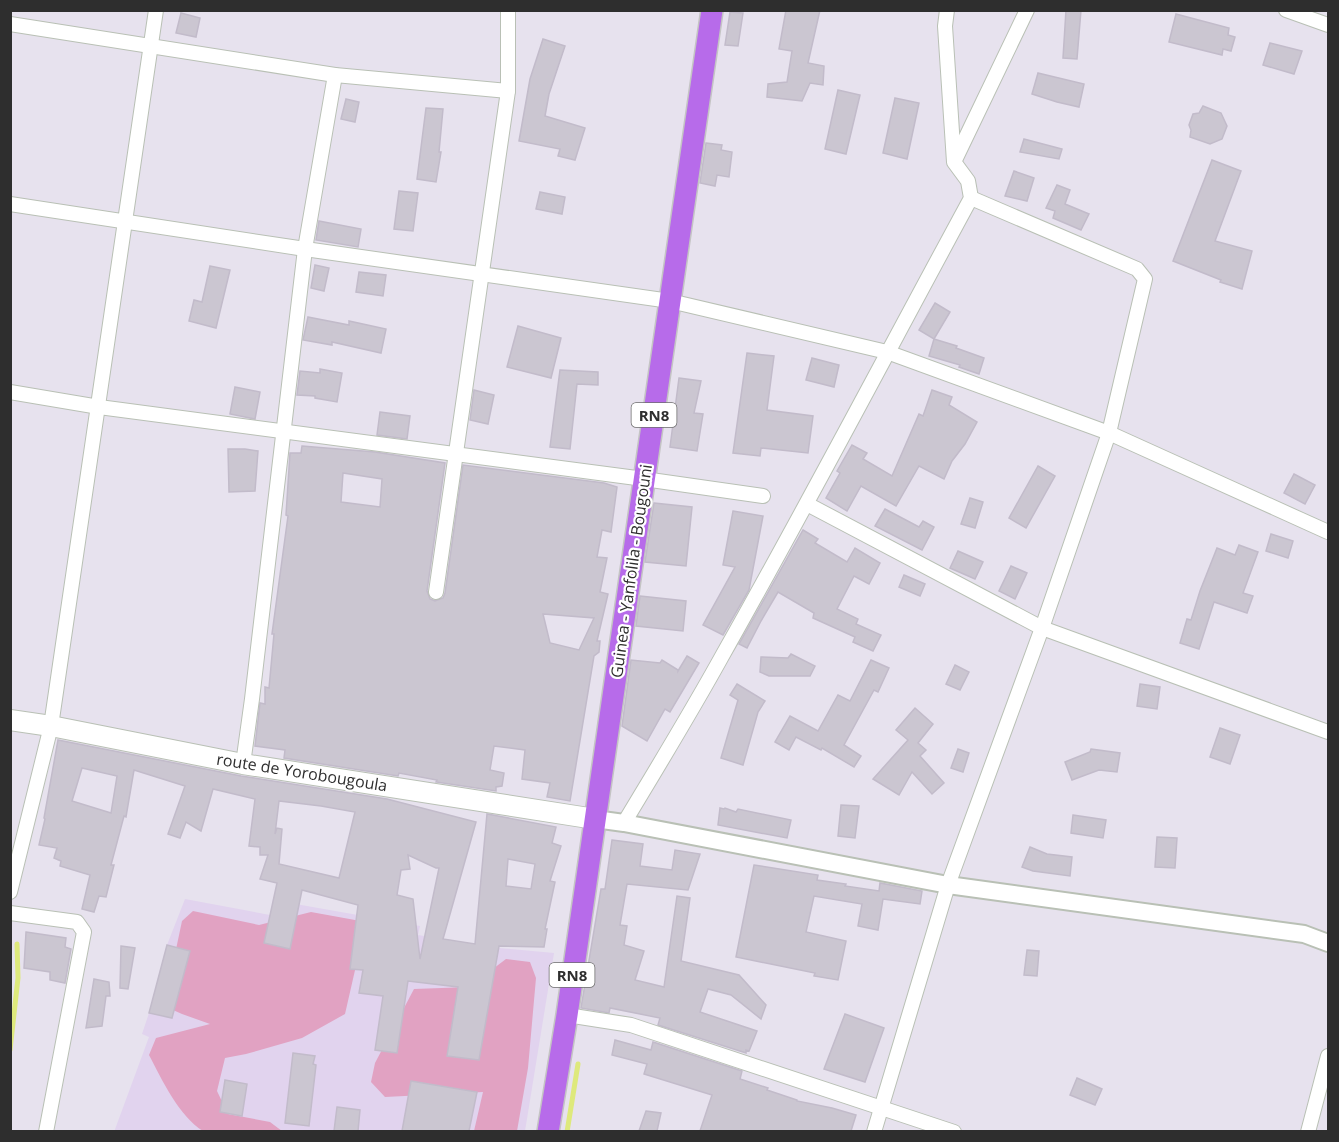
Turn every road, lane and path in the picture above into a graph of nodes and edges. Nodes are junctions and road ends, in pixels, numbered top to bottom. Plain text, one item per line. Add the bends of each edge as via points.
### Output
1 (156, 10) edge
2 (508, 10) edge
3 (712, 10) edge
4 (947, 10) edge
5 (1027, 10) edge
6 (1286, 10) edge
7 (10, 24) edge
8 (1329, 25) edge
9 (151, 46) junction
10 (335, 75) junction
11 (508, 91) junction
12 (954, 162) junction
13 (971, 198) junction
14 (10, 204) edge
15 (124, 221) junction
16 (305, 249) junction
17 (481, 274) junction
18 (670, 301) junction
19 (887, 351) junction
20 (10, 392) edge
21 (99, 407) junction
22 (284, 432) junction
23 (1109, 433) junction
24 (456, 454) junction
25 (644, 479) junction
26 (763, 496) dead end
27 (807, 504) junction
28 (1329, 532) edge
29 (436, 592) dead end
30 (1042, 628) junction
31 (10, 720) edge
32 (51, 726) junction
33 (1329, 732) edge
34 (243, 764) junction
35 (595, 819) junction
36 (624, 823) junction
37 (948, 885) junction
38 (10, 892) edge
39 (10, 913) edge
40 (1329, 943) edge
41 (567, 1015) junction
42 (1329, 1056) edge
43 (881, 1107) junction
44 (46, 1131) edge
45 (548, 1131) edge
46 (874, 1131) edge
47 (954, 1131) edge
48 (1308, 1131) edge

1 - 9 street
2 - 11 street
3 - 18 main road, Guinea - Yanfolila - Bougouni / RN8
4 - 12 street
5 - 12 street
6 - 8 street
7 - 9 street
9 - 10 street
9 - 15 street
10 - 11 street
10 - 16 street
11 - 17 street
12 - 13 street via 968,181
13 - 19 street
13 - 23 street via 1137,269 1145,279
14 - 15 street
15 - 16 street
15 - 21 street
16 - 17 street
16 - 22 street
17 - 18 street
17 - 24 street
18 - 19 street
18 - 25 main road, Guinea - Yanfolila - Bougouni / RN8
19 - 23 street
19 - 27 street
20 - 21 street
21 - 22 street
21 - 32 street
22 - 24 street
22 - 34 street
23 - 28 street
23 - 30 street
24 - 25 street
24 - 29 street
25 - 26 street
25 - 35 main road, Guinea - Yanfolila - Bougouni / RN8
27 - 30 street
27 - 36 street
30 - 33 street
30 - 37 street
31 - 32 main road, route de Yorobougoula
32 - 34 main road, route de Yorobougoula
32 - 38 street
34 - 35 main road, route de Yorobougoula
35 - 36 street
35 - 41 main road, Guinea - Yanfolila - Bougouni / RN8
36 - 37 street
37 - 40 street via 1304,934
37 - 43 street
39 - 44 street via 77,922 84,932
41 - 43 street via 632,1026
41 - 45 main road, Guinea - Yanfolila - Bougouni / RN8
42 - 48 street
43 - 46 street
43 - 47 street

